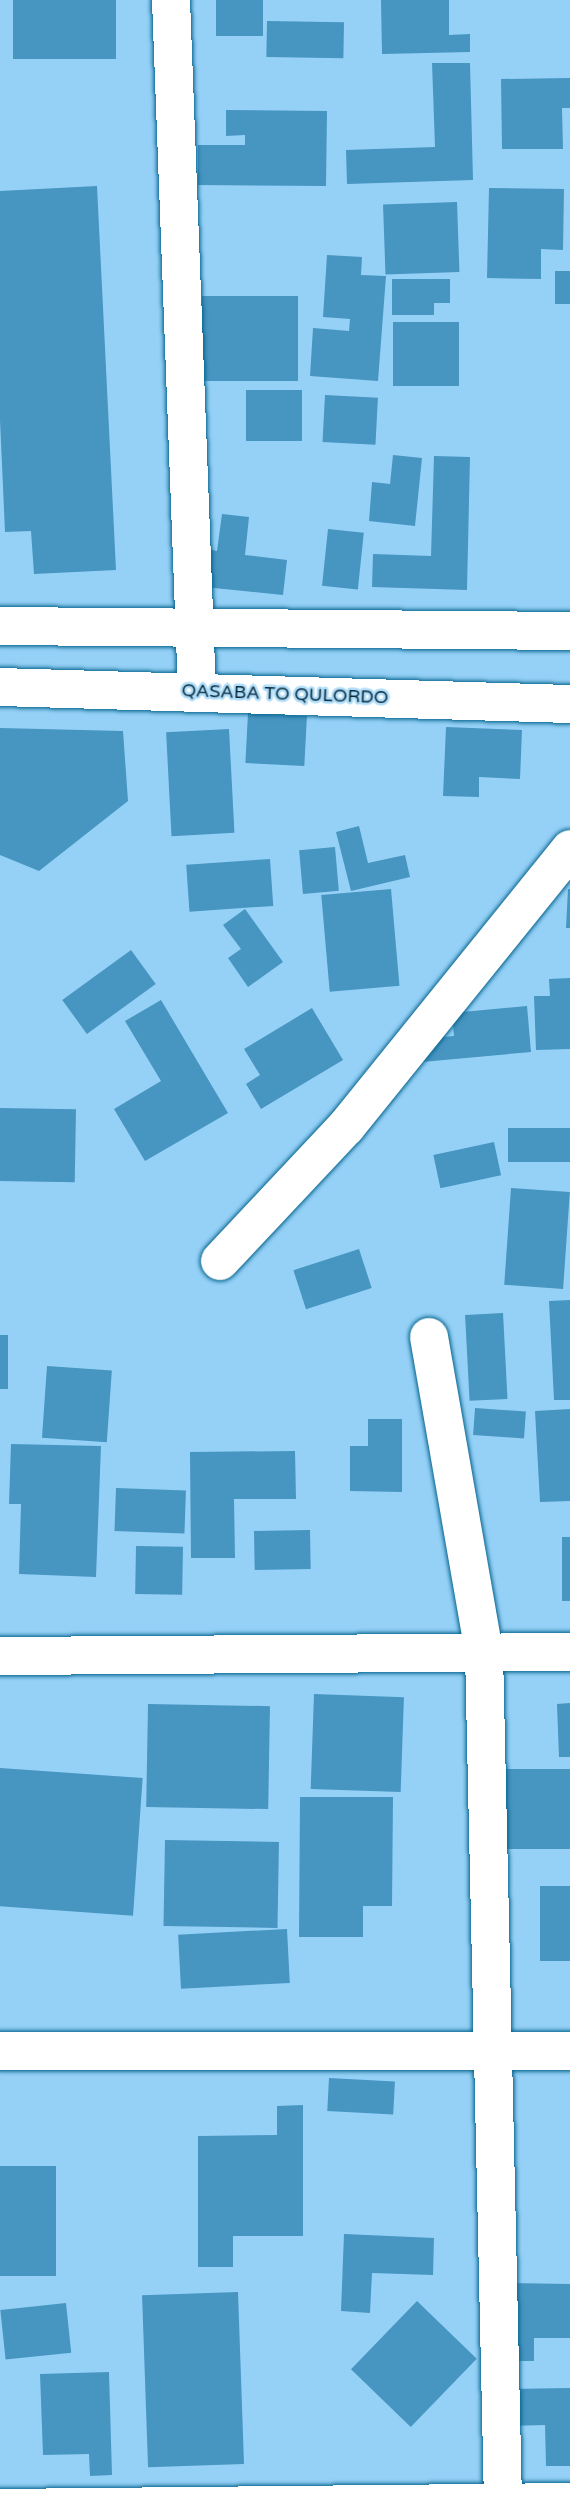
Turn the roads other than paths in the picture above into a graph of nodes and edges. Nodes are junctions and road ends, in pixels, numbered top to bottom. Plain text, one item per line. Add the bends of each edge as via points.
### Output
1 (171, 0) edge
2 (0, 626) edge
3 (195, 628) junction
4 (570, 631) edge
5 (0, 687) edge
6 (197, 691) junction
7 (570, 704) edge
8 (570, 849) edge
9 (220, 1261) dead end
10 (429, 1337) dead end
11 (484, 1652) junction
12 (570, 1652) edge
13 (0, 1656) edge
14 (493, 2050) junction
15 (0, 2051) edge
16 (570, 2051) edge
17 (503, 2502) junction
18 (570, 2502) edge
19 (0, 2508) edge

1 - 3 street
2 - 3 street
3 - 4 street
3 - 6 street
5 - 6 street, QASABA TO QULORDO
6 - 7 street, QASABA TO QULORDO
8 - 9 street via 346,1127
10 - 11 street
11 - 12 street
11 - 13 street
11 - 14 street
14 - 15 street
14 - 16 street
14 - 17 street
17 - 18 street
17 - 19 street

